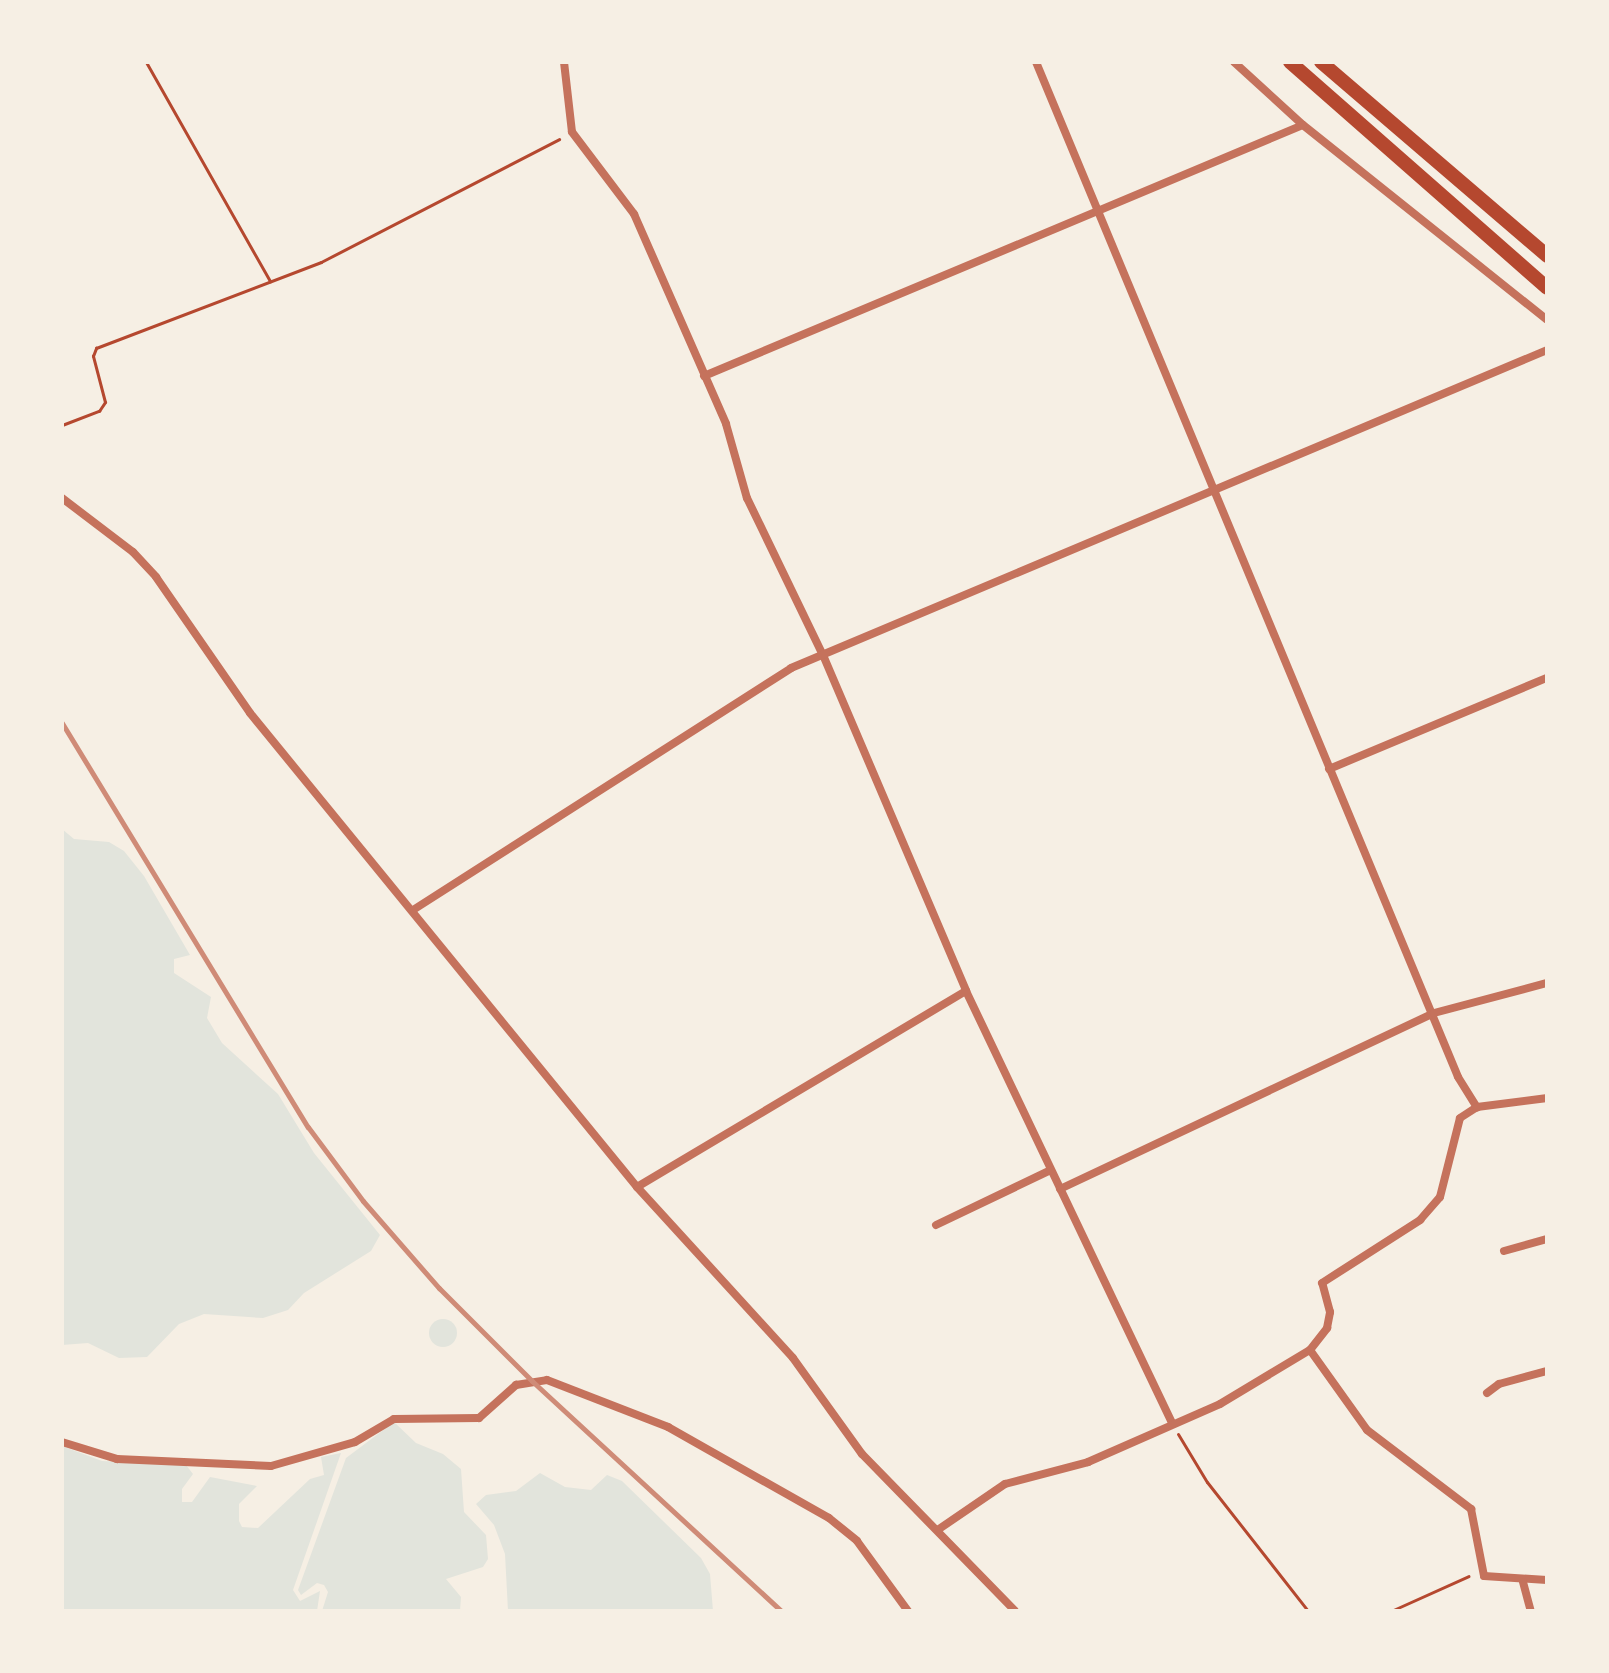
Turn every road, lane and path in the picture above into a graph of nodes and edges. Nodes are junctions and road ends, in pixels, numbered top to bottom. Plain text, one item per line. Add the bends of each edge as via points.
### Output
1 (146, 62) edge
2 (564, 62) edge
3 (1036, 62) edge
4 (1234, 62) edge
5 (1290, 62) edge
6 (1321, 62) edge
7 (1303, 125) junction
8 (572, 132) junction
9 (1098, 210) junction
10 (1547, 256) edge
11 (270, 281) junction
12 (1547, 288) edge
13 (1547, 320) edge
14 (1547, 350) edge
15 (704, 376) junction
16 (62, 425) edge
17 (1213, 488) junction
18 (62, 498) edge
19 (823, 655) junction
20 (1547, 678) edge
21 (1329, 769) junction
22 (413, 910) junction
23 (1547, 983) edge
24 (966, 991) junction
25 (1434, 1013) junction
26 (1547, 1098) edge
27 (1477, 1107) junction
28 (1051, 1170) junction
29 (637, 1187) junction
30 (1060, 1189) junction
31 (936, 1225) dead end
32 (1547, 1239) edge
33 (1504, 1251) dead end
34 (1310, 1350) junction
35 (1547, 1371) edge
36 (1487, 1393) dead end
37 (1172, 1423) junction
38 (62, 1442) edge
39 (939, 1529) junction
40 (1480, 1571) junction
41 (1547, 1580) edge
42 (1523, 1582) junction
43 (908, 1611) edge
44 (1015, 1611) edge
45 (1308, 1611) edge
46 (1391, 1611) edge
47 (1531, 1611) edge

1 - 11 path
2 - 8 street
3 - 9 street
4 - 7 street
5 - 12 highway
6 - 10 highway
7 - 9 street
7 - 13 street
8 - 11 path via 321,262
8 - 15 street via 634,214
9 - 15 street
9 - 17 street
11 - 16 path via 96,348 95,367 105,402 99,411
14 - 17 street
15 - 19 street via 726,424 747,498
17 - 19 street
17 - 21 street
18 - 22 street via 133,552 156,577 250,713
19 - 22 street via 791,668
19 - 24 street
20 - 21 street
21 - 25 street
22 - 29 street
23 - 25 street
24 - 28 street
24 - 29 street
25 - 27 street via 1458,1077
25 - 30 street
26 - 27 street
27 - 34 street via 1460,1118 1440,1197 1420,1220 1322,1283 1329,1320
28 - 30 street
28 - 31 street
29 - 39 street via 793,1358 862,1454
30 - 37 street
32 - 33 street
34 - 37 street via 1271,1378
34 - 40 street via 1367,1430 1471,1509
35 - 36 street via 1499,1384
37 - 39 street via 1088,1462 1005,1484
37 - 45 path via 1207,1482
38 - 43 street via 117,1459 271,1466 355,1442 394,1419 479,1418 516,1385 547,1380 668,1427 829,1518 857,1541
39 - 44 street
40 - 42 street via 1491,1579
40 - 46 path
41 - 42 street
42 - 47 street

